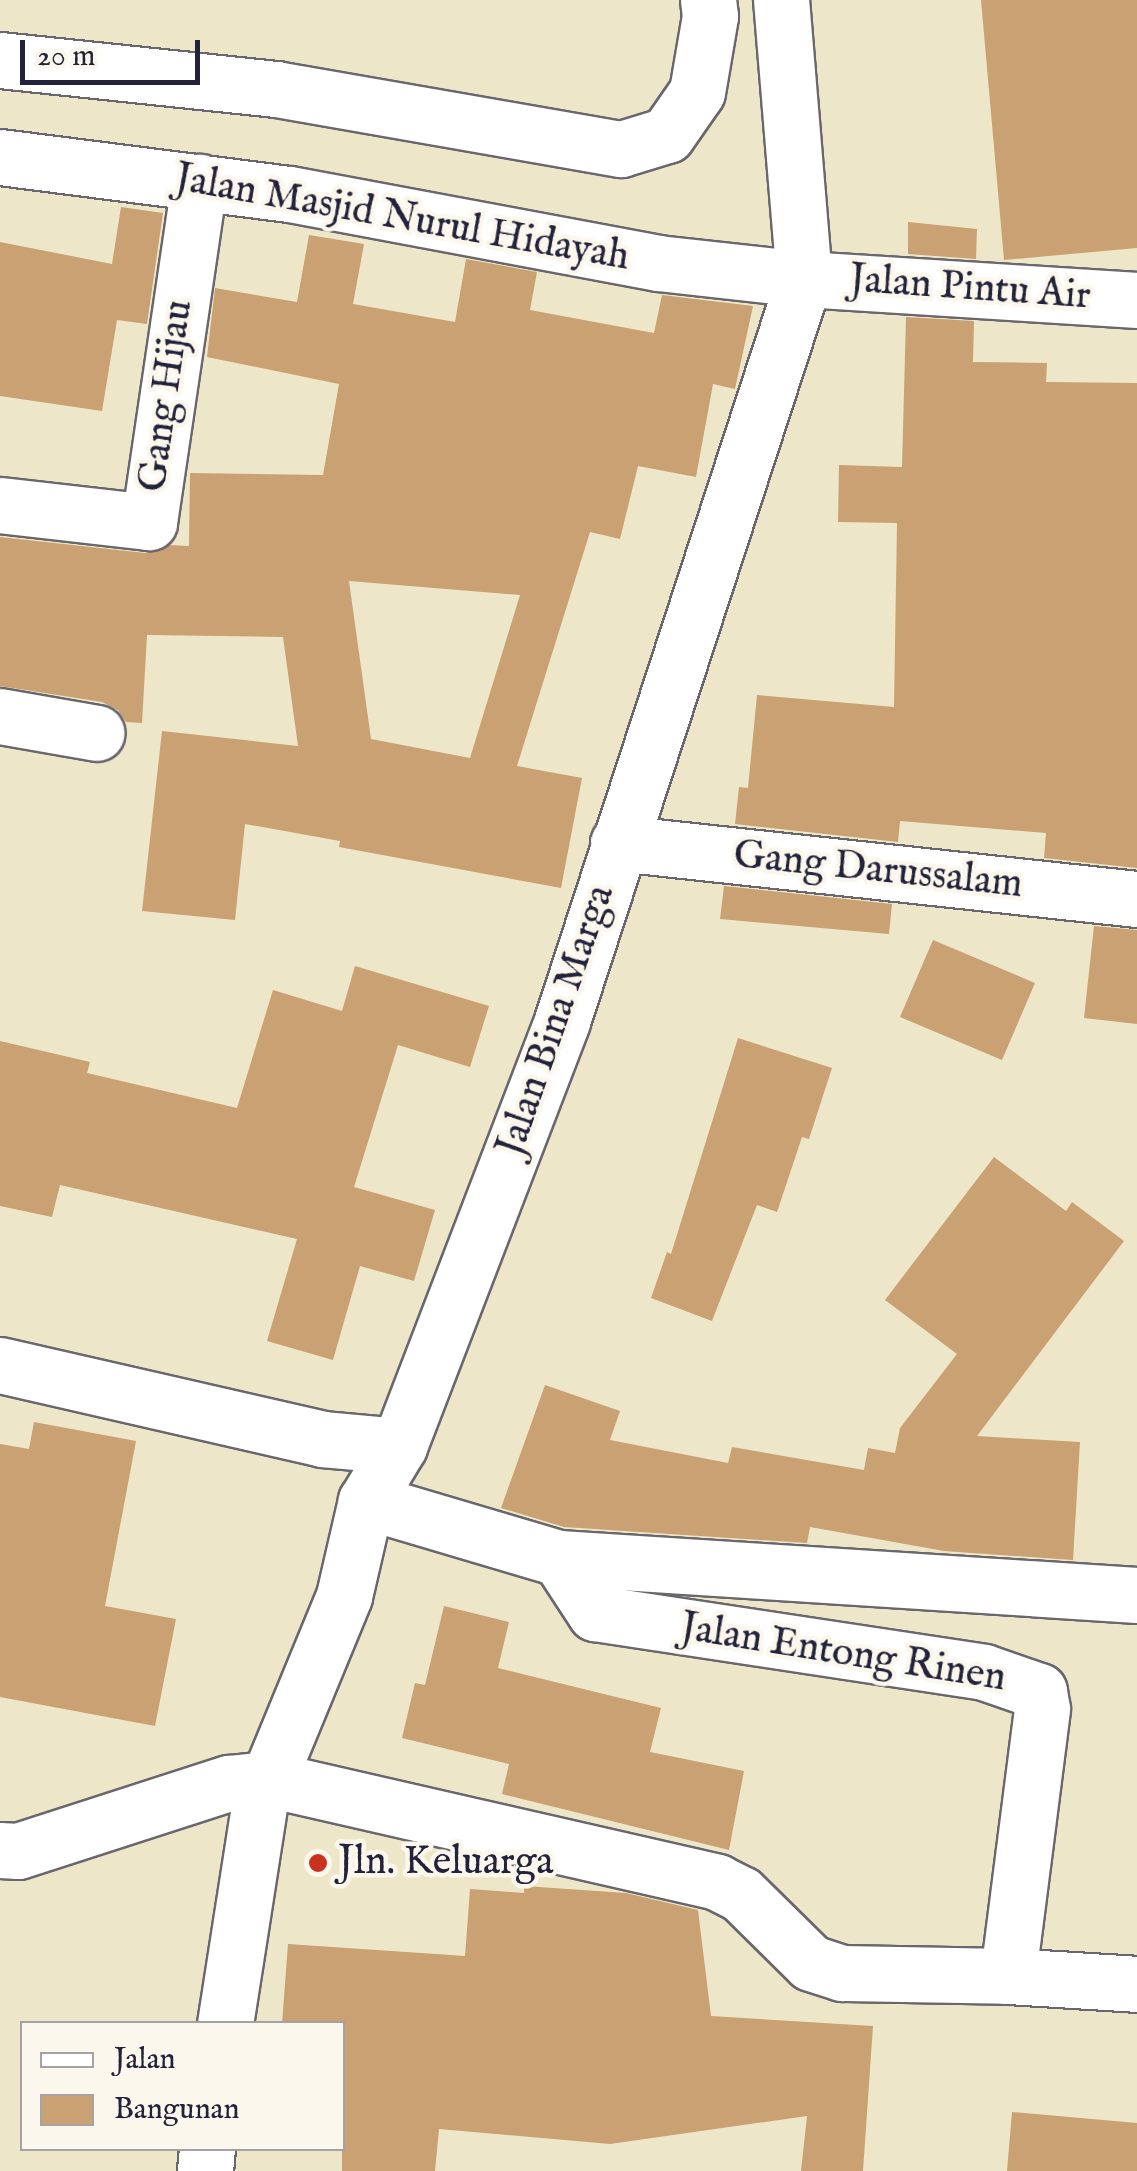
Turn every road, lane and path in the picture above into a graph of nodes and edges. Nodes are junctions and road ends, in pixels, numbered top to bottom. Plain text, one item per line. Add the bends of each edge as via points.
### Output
1 (708, 0) edge
2 (781, 0) edge
3 (0, 60) edge
4 (0, 158) edge
5 (199, 182) junction
6 (804, 279) junction
7 (1137, 300) edge
8 (0, 505) edge
9 (0, 716) edge
10 (97, 733) dead end
11 (618, 843) junction
12 (1137, 899) edge
13 (0, 1365) edge
14 (399, 1446) junction
15 (366, 1501) junction
16 (559, 1558) junction
17 (1137, 1595) edge
18 (268, 1779) junction
19 (0, 1850) edge
20 (1008, 1976) junction
21 (1137, 1984) edge
22 (225, 2021) edge

1 - 3 street via 697,92 667,135 621,149 276,89
2 - 6 street, Jalan Bina Marga
4 - 5 street, Jalan Masjid Nurul Hidayah
5 - 6 street, Jalan Masjid Nurul Hidayah via 658,263
5 - 8 street, Gang Hijau via 149,522
6 - 7 street, Jalan Pintu Air
6 - 11 street, Jalan Bina Marga
9 - 10 street
11 - 12 street, Gang Darussalam
11 - 14 street, Jalan Bina Marga via 562,1021
13 - 14 street via 322,1439
14 - 15 street, Jalan Bina Marga
15 - 16 street, Jalan Entong Rinen
15 - 18 street, Jalan Bina Marga via 344,1596
16 - 17 street, Jalan Entong Rinen
16 - 20 street, Jalan Entong Rinen via 595,1613 984,1672 1038,1691 1042,1709
18 - 19 street via 229,1783 18,1851
18 - 20 street via 718,1882 741,1894 811,1963 842,1973
18 - 22 street, Jalan Bina Marga
20 - 21 street

